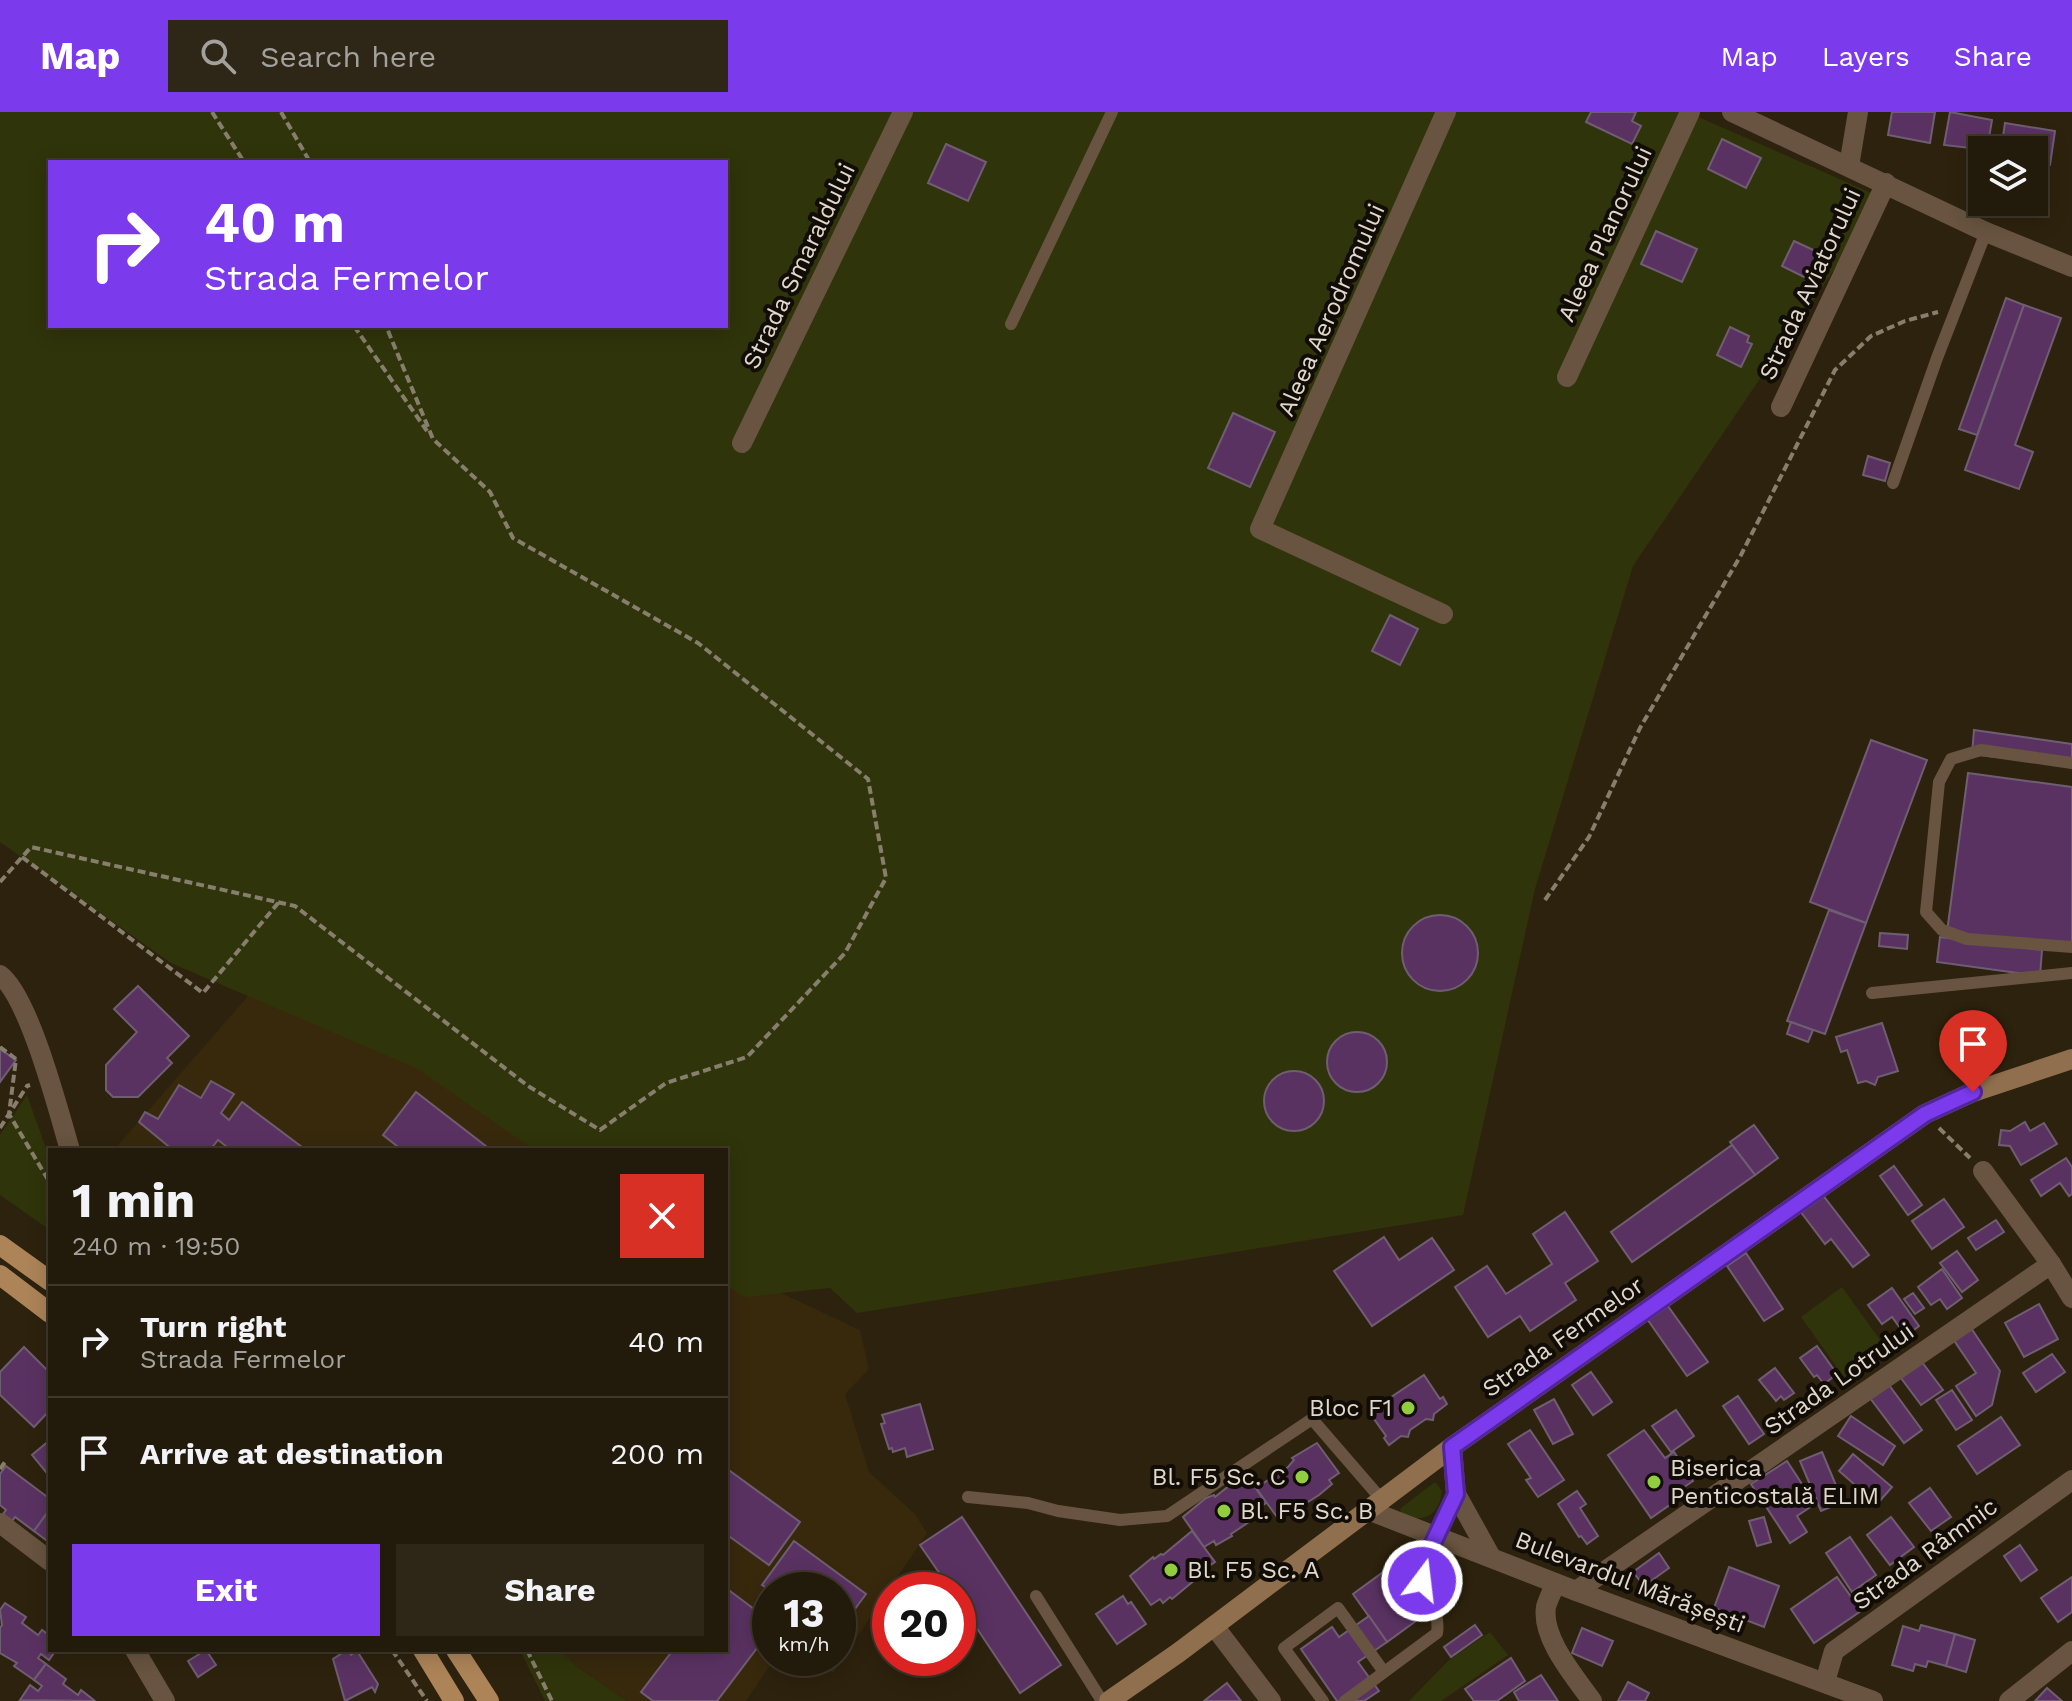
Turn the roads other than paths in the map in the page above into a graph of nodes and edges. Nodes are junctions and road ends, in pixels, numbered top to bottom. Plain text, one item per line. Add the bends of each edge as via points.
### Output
1 (903, 112) edge
2 (1112, 112) edge
3 (1446, 112) edge
4 (1690, 112) edge
5 (1732, 112) edge
6 (1858, 112) edge
7 (1849, 166) junction
8 (1886, 183) junction
9 (1986, 232) junction
10 (2071, 262) edge
11 (1011, 324) dead end
12 (1567, 377) dead end
13 (1781, 407) dead end
14 (742, 443) dead end
15 (1893, 483) dead end
16 (1443, 614) dead end
17 (2072, 763) edge
18 (2072, 947) edge
19 (2072, 973) edge
20 (0, 975) edge
21 (1872, 993) dead end
22 (2072, 1059) edge
23 (69, 1148) edge
24 (1983, 1171) road end
25 (0, 1245) edge
26 (2061, 1268) edge
27 (0, 1275) edge
28 (47, 1277) edge
29 (2072, 1298) edge
30 (48, 1311) edge
31 (1452, 1447) junction
32 (2072, 1480) edge
33 (1456, 1494) junction
34 (968, 1497) dead end
35 (1375, 1505) junction
36 (0, 1523) edge
37 (1435, 1535) junction
38 (1491, 1557) junction
39 (48, 1559) edge
40 (1555, 1583) junction
41 (1576, 1591) junction
42 (1036, 1596) dead end
43 (1214, 1626) junction
44 (2072, 1651) edge
45 (136, 1652) edge
46 (424, 1652) edge
47 (457, 1652) edge
48 (1384, 1672) junction
49 (1825, 1682) junction
50 (165, 1701) edge
51 (454, 1701) edge
52 (489, 1701) edge
53 (1102, 1701) edge
54 (1109, 1701) edge
55 (1271, 1701) edge
56 (1323, 1701) edge
57 (1345, 1701) edge
58 (1592, 1701) edge
59 (1873, 1701) edge
60 (2009, 1701) edge

1 - 14 street, Strada Smaraldului
2 - 11 lane
3 - 16 street, Aleea Aerodromului via 1260,529
4 - 12 street, Aleea Planorului
5 - 7 street
6 - 7 street
7 - 8 street
8 - 9 street
8 - 13 street, Strada Aviatorului
9 - 10 street
9 - 15 lane
17 - 18 lane via 1981,750 1951,759 1939,782 1926,912 1942,930 1967,939
19 - 21 lane
20 - 23 street via 17,994
22 - 31 street, Strada Fermelor via 1925,1114
24 - 26 street
25 - 28 main road
26 - 29 street
26 - 41 street, Strada Lotrului
27 - 30 main road
31 - 33 street
31 - 35 street, Strada Fermelor
32 - 49 street, Strada Râmnic via 1834,1651
33 - 37 lane
33 - 38 street
34 - 35 lane via 1120,1520 1167,1516 1312,1419
35 - 37 street, Bulevardul Mărășești
35 - 43 street, Strada Fermelor
36 - 39 street
37 - 38 street, Bulevardul Mărășești
37 - 48 lane via 1422,1581 1439,1618 1437,1633
38 - 40 street, Bulevardul Mărășești
40 - 41 street, Bulevardul Mărășești
40 - 58 street via 1546,1607 1547,1625
41 - 49 street, Bulevardul Mărășești
42 - 53 lane
43 - 54 street, Strada Fermelor
43 - 55 street
44 - 60 street
45 - 50 street
46 - 51 main road
47 - 52 main road
48 - 56 lane via 1338,1608 1284,1648
48 - 57 lane
49 - 59 street, Bulevardul Mărășești

